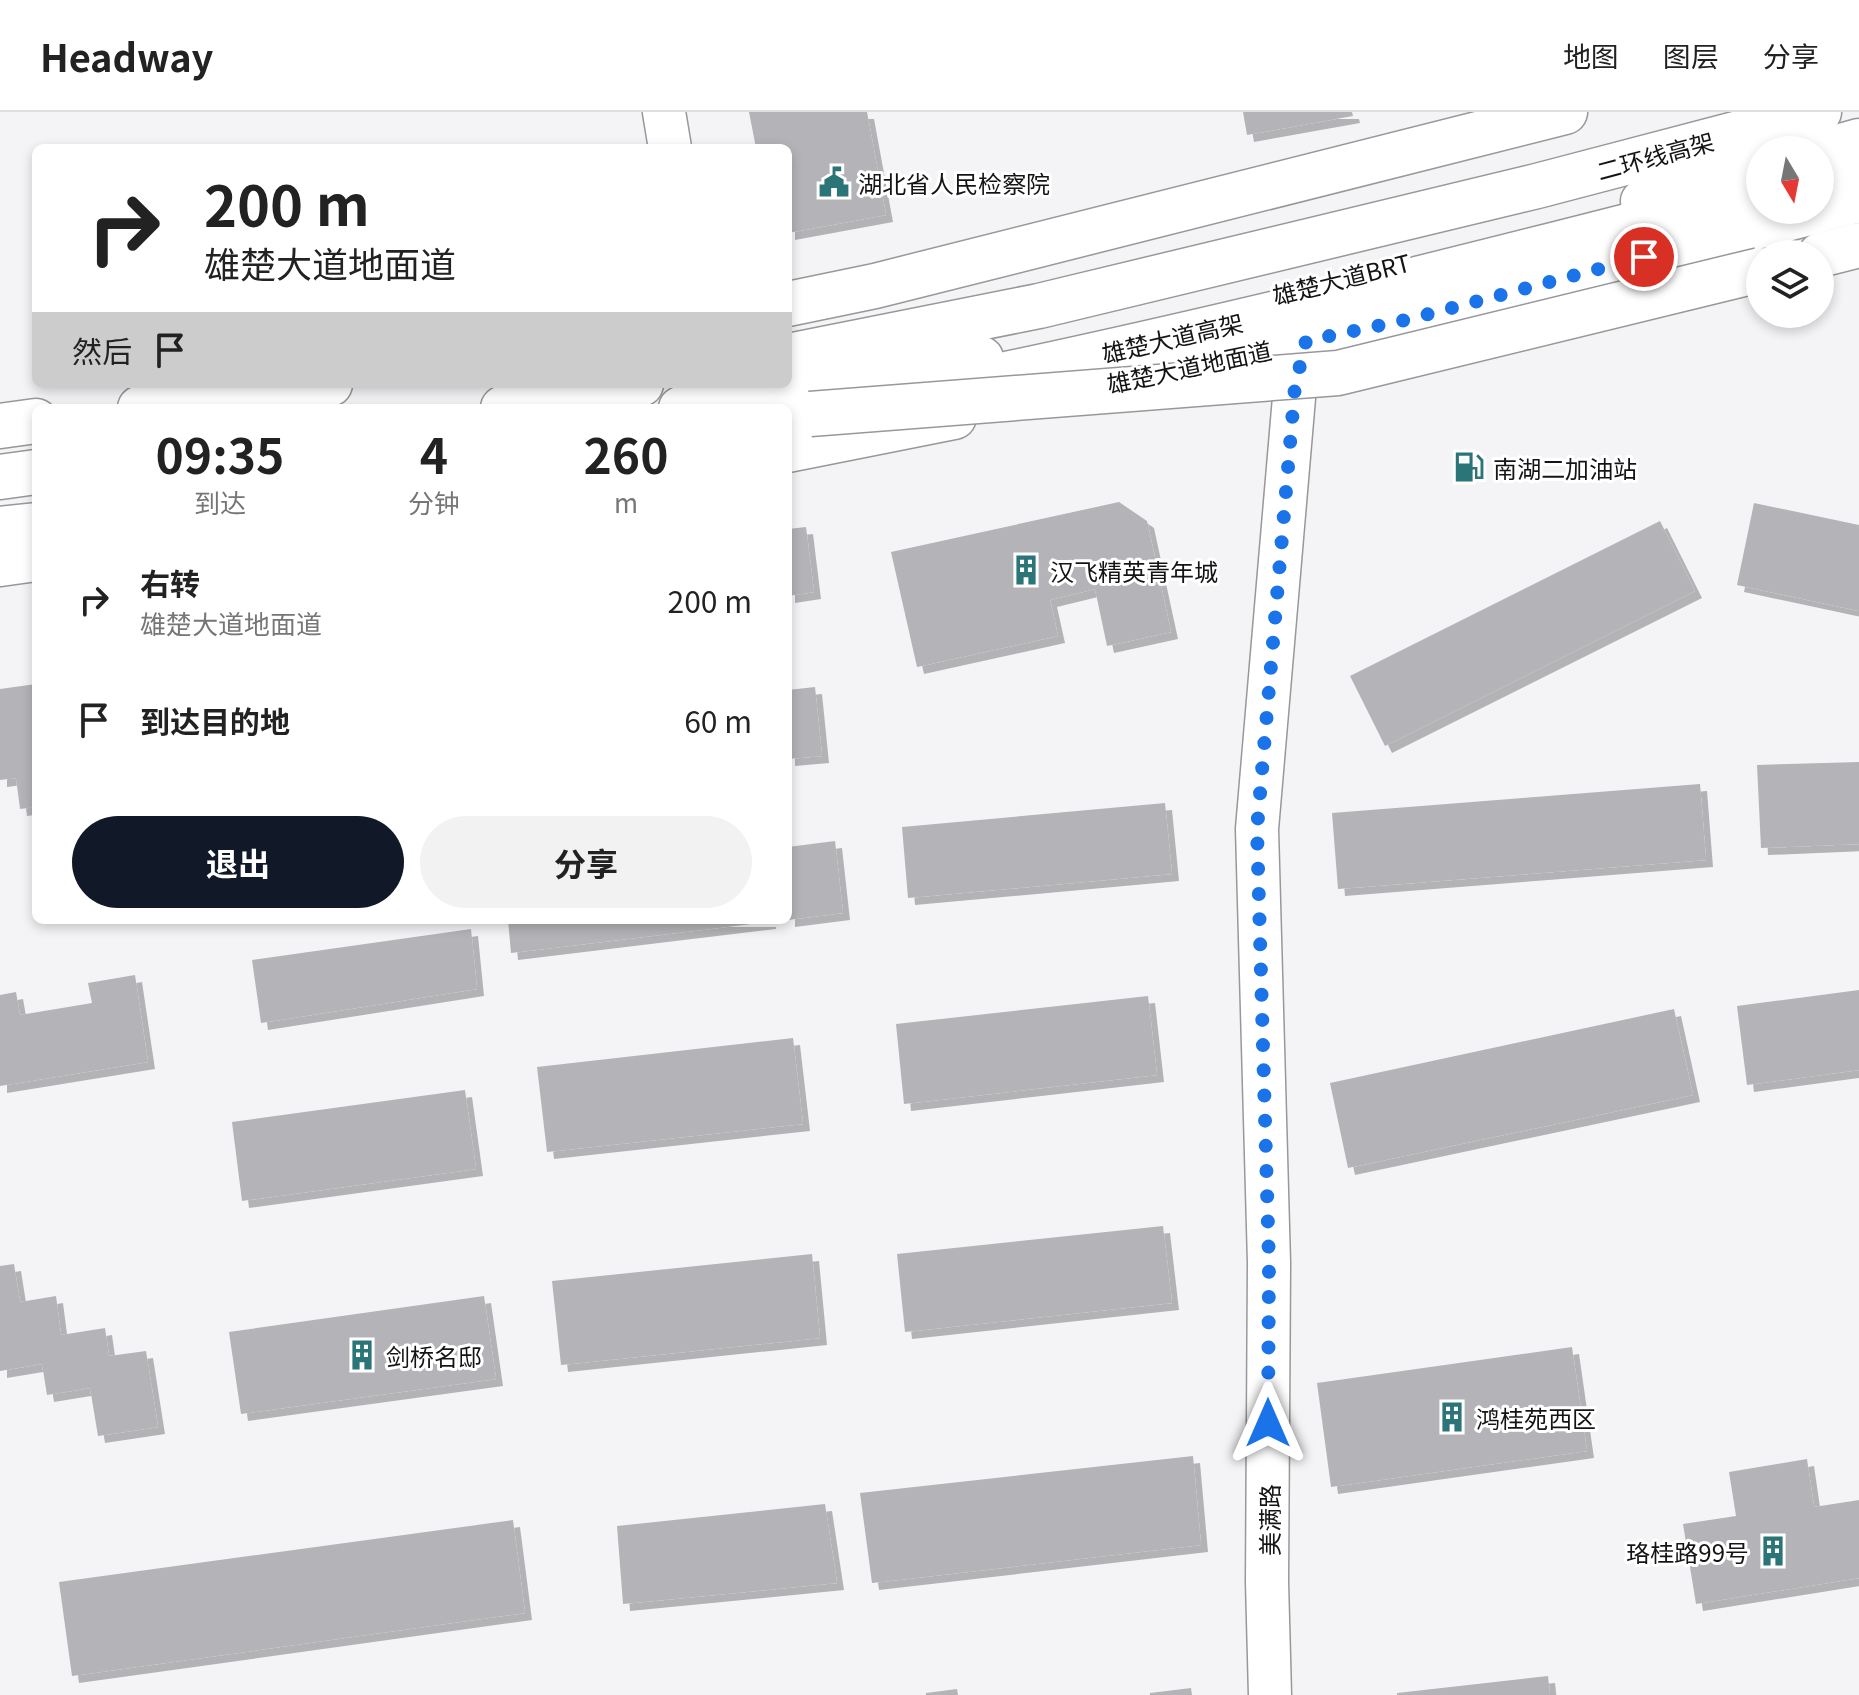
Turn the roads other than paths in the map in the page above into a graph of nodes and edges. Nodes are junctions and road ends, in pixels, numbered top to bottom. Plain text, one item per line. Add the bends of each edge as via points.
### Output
1 (664, 112) edge
2 (1565, 112) edge
3 (1819, 112) edge
4 (1859, 140) edge
5 (669, 144) edge
6 (1834, 147) edge
7 (1859, 166) edge
8 (1746, 172) edge
9 (1834, 172) edge
10 (1746, 196) edge
11 (1859, 200) edge
12 (1834, 206) edge
13 (1767, 224) edge
14 (1859, 245) edge
15 (1834, 251) edge
16 (1746, 273) edge
17 (792, 303) edge
18 (1306, 341) junction
19 (792, 355) edge
20 (298, 388) edge
21 (618, 388) edge
22 (172, 404) edge
23 (526, 404) edge
24 (705, 404) edge
25 (32, 422) edge
26 (0, 426) edge
27 (795, 427) edge
28 (32, 473) edge
29 (0, 477) edge
30 (32, 509) edge
31 (0, 513) edge
32 (32, 525) edge
33 (0, 529) edge
34 (32, 560) edge
35 (0, 564) edge
36 (1270, 1695) edge

1 - 5 street
2 - 17 main road
3 - 19 main road, 二环线高架 via 1039,306
4 - 6 street
7 - 9 main road
8 - 24 street, 雄楚大道BRT via 1550,227 1253,299 955,364
10 - 27 main road, 雄楚大道高架, bridge
11 - 12 main road, 雄楚大道地面道
13 - 18 main road, 雄楚大道地面道 via 1410,319
14 - 15 main road
16 - 27 main road, bridge via 1338,373
18 - 27 main road, 雄楚大道地面道 via 860,437
18 - 36 street, 美满路 via 1295,386 1257,829 1269,1263
20 - 22 main road
21 - 23 main road
25 - 26 main road
28 - 29 main road
30 - 31 street
32 - 33 main road
34 - 35 main road

